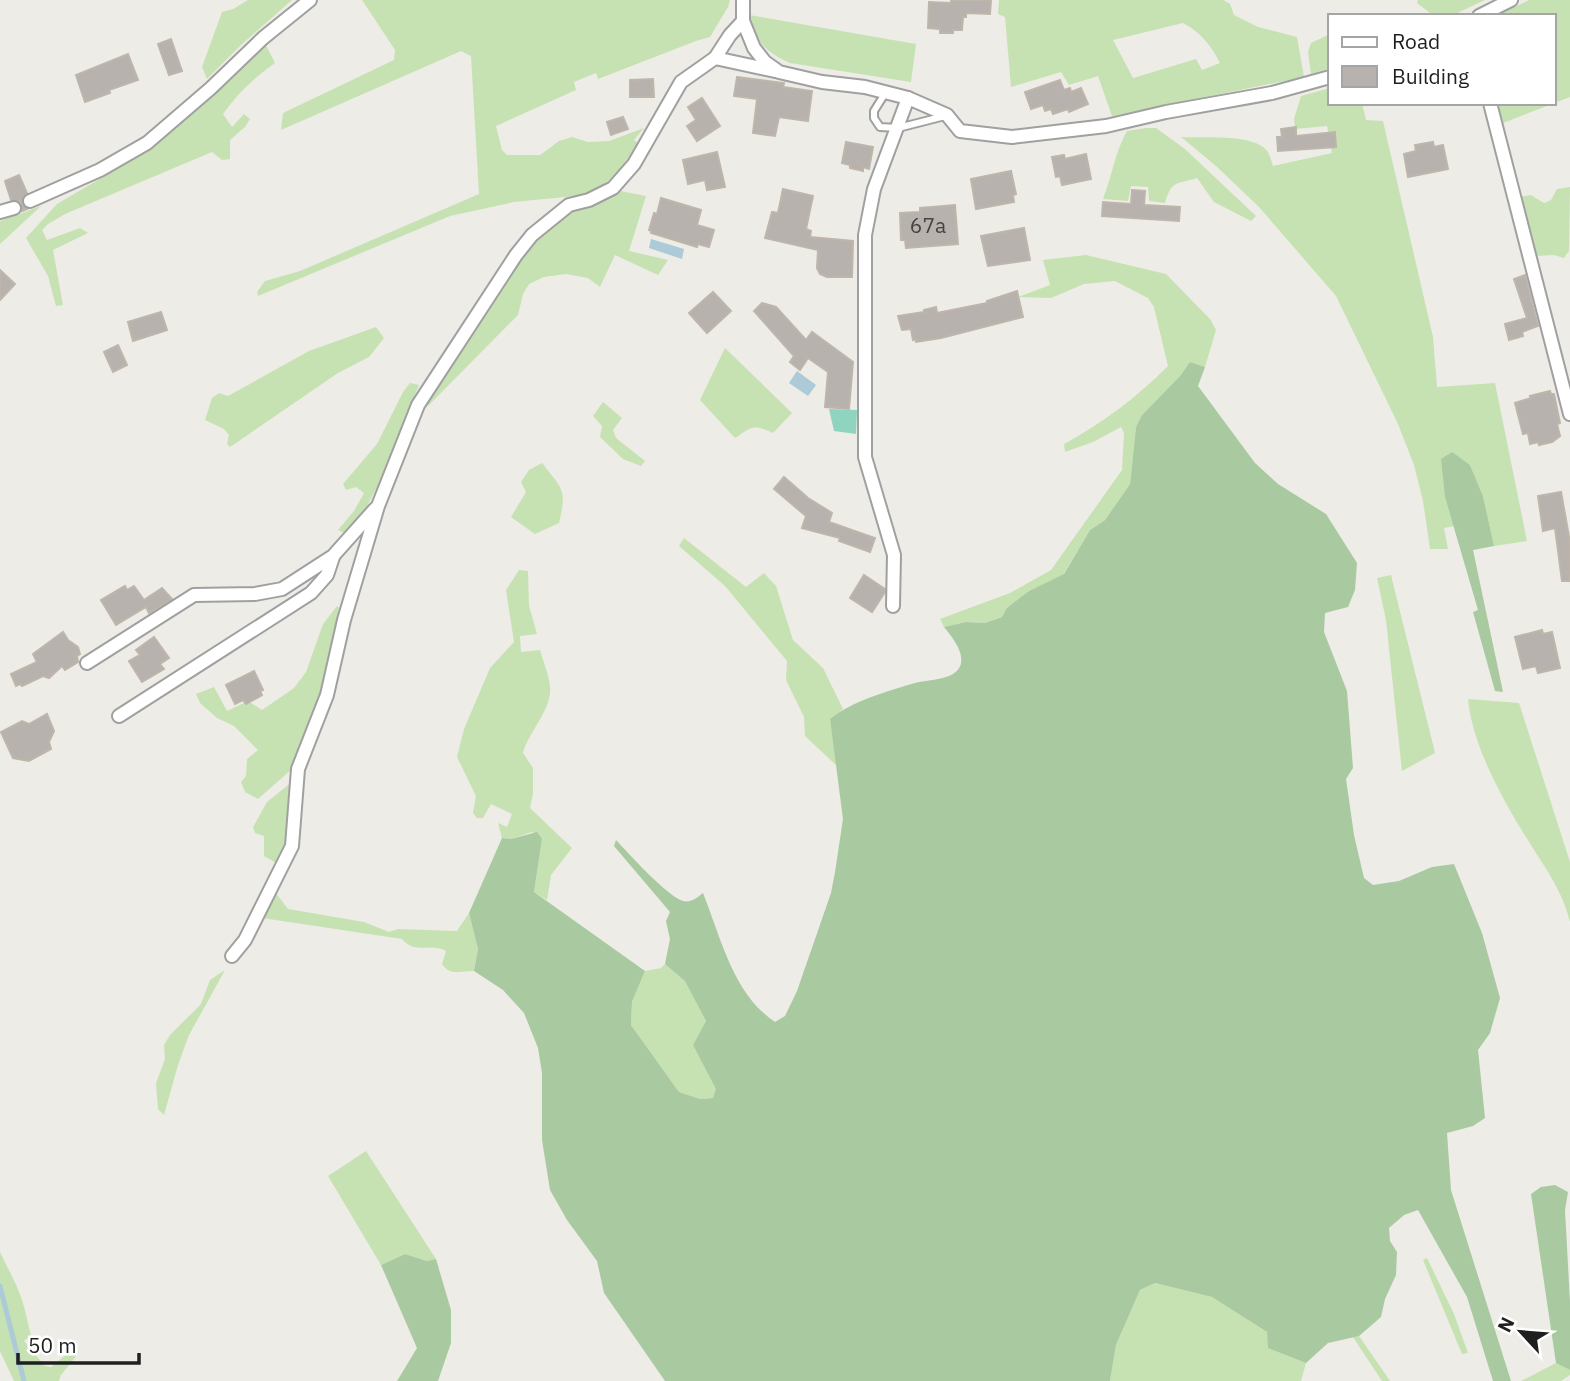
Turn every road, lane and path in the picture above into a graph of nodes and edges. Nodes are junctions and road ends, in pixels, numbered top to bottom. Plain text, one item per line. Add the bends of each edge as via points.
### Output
1 (310, 0) edge
2 (743, 0) edge
3 (1511, 0) edge
4 (1483, 14) edge
5 (743, 21) junction
6 (715, 58) junction
7 (779, 72) junction
8 (1328, 78) edge
9 (886, 92) junction
10 (908, 98) junction
11 (1491, 105) edge
12 (947, 115) junction
13 (898, 128) junction
14 (30, 201) dead end
15 (14, 208) dead end
16 (0, 212) edge
17 (1570, 414) edge
18 (378, 506) junction
19 (333, 556) junction
20 (893, 606) dead end
21 (87, 663) dead end
22 (119, 716) dead end
23 (232, 956) dead end

1 - 14 street via 147,143
2 - 5 street
3 - 4 street
5 - 6 street
5 - 7 street via 754,48
6 - 7 street
6 - 18 street via 681,82 634,164 613,188 569,205 516,255 418,405
7 - 9 street
8 - 12 street via 1106,126 1012,137 960,131
9 - 10 street
9 - 13 lane via 874,118 880,127
10 - 12 street
10 - 13 street
11 - 17 street
12 - 13 lane
13 - 20 street via 874,189 865,235 865,457 894,555
15 - 16 street
18 - 19 street
18 - 23 street via 327,695 298,769 292,846 245,940
19 - 21 street via 282,589 194,595
19 - 22 street via 327,575 310,593

